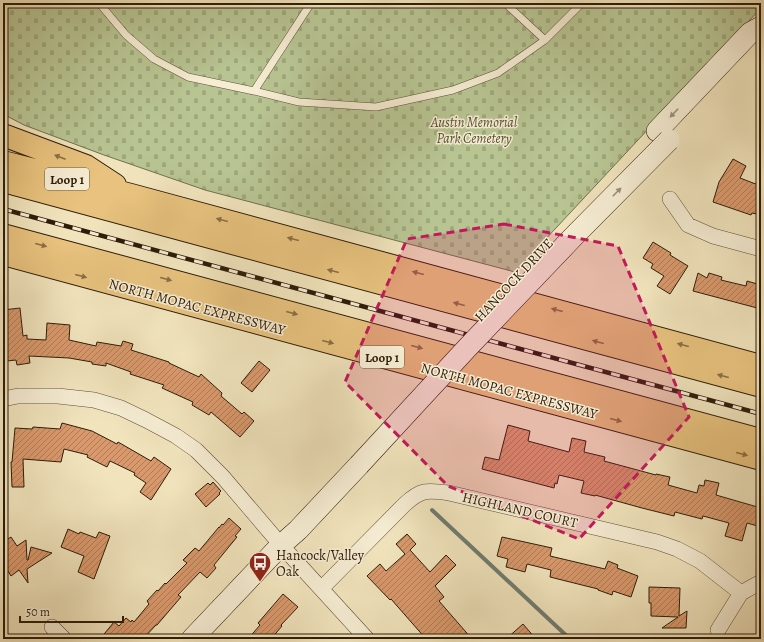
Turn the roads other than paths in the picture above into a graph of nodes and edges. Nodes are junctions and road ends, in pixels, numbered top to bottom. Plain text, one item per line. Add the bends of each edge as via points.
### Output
1 (99, 3) edge
2 (311, 3) edge
3 (505, 3) edge
4 (582, 3) edge
5 (761, 27) edge
6 (761, 34) edge
7 (545, 40) junction
8 (254, 91) junction
9 (3, 135) edge
10 (663, 135) junction
11 (3, 162) edge
12 (3, 181) edge
13 (131, 195) junction
14 (670, 199) dead end
15 (3, 234) edge
16 (761, 249) edge
17 (3, 254) edge
18 (761, 366) edge
19 (761, 386) edge
20 (3, 399) edge
21 (761, 440) edge
22 (761, 459) edge
23 (281, 545) junction
24 (761, 582) edge
25 (321, 589) junction
26 (741, 593) junction
27 (52, 627) dead end
28 (718, 630) dead end
29 (64, 639) edge
30 (192, 639) edge
31 (367, 639) edge

1 - 8 lane via 126,34 154,59 188,78
2 - 8 lane
3 - 7 lane
4 - 7 lane
5 -> 10 street, HANCOCK DRIVE via 750,33
6 - 10 street, HANCOCK DRIVE via 758,40
7 - 8 lane via 498,73 453,90 376,107 299,102
13 -> 9 highway via 86,166
10 - 23 street, HANCOCK DRIVE via 536,256 453,344 355,460 291,523
11 - 13 highway, Loop 1
19 -> 12 highway
18 -> 13 highway, Loop 1
14 - 16 street via 688,225 713,236
15 -> 21 highway
17 -> 22 highway, NORTH MOPAC EXPRESSWAY / Loop 1
20 - 23 street via 18,396 51,396 94,400 121,408 146,420 196,450 223,477
23 - 25 street
23 - 30 street, HANCOCK DRIVE
24 - 26 street
25 - 26 street, HIGHLAND COURT via 413,496 425,491 435,491 657,542 700,561
25 - 31 street
26 - 28 street
27 - 29 street

